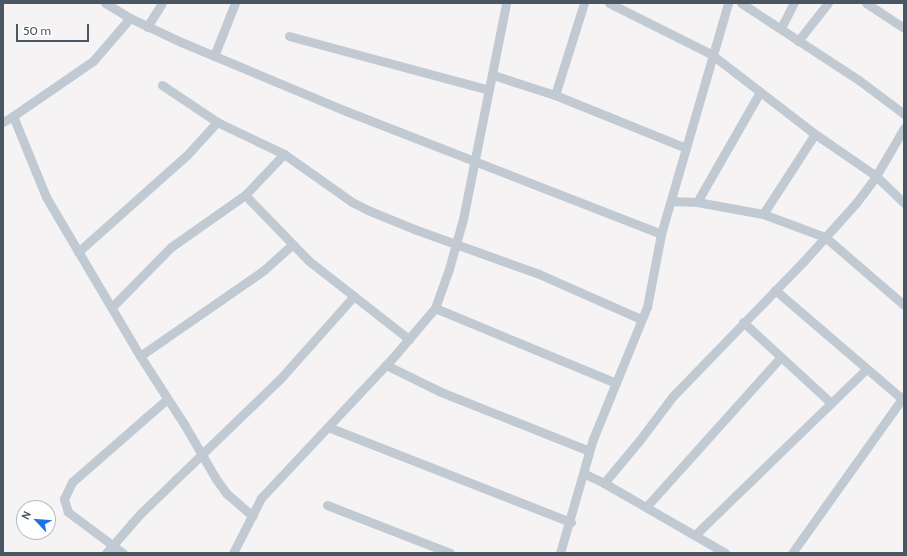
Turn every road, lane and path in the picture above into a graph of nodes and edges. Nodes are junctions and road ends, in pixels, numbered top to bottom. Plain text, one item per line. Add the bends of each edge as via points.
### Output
1 (105, 3) edge
2 (162, 3) edge
3 (235, 3) edge
4 (506, 3) edge
5 (584, 3) edge
6 (609, 3) edge
7 (728, 3) edge
8 (741, 3) edge
9 (794, 3) edge
10 (828, 3) edge
11 (866, 3) edge
12 (130, 18) junction
13 (147, 27) junction
14 (780, 28) junction
15 (904, 28) edge
16 (289, 36) dead end
17 (798, 41) junction
18 (711, 54) junction
19 (214, 56) junction
20 (493, 75) junction
21 (162, 86) dead end
22 (489, 90) junction
23 (760, 92) junction
24 (555, 95) junction
25 (904, 114) edge
26 (13, 116) junction
27 (3, 122) edge
28 (217, 122) junction
29 (904, 128) edge
30 (815, 134) junction
31 (686, 148) junction
32 (284, 154) junction
33 (476, 160) junction
34 (876, 176) junction
35 (245, 194) junction
36 (671, 201) junction
37 (697, 202) junction
38 (904, 203) edge
39 (763, 214) junction
40 (661, 234) junction
41 (825, 237) junction
42 (456, 242) junction
43 (292, 245) junction
44 (78, 252) junction
45 (775, 290) junction
46 (354, 296) junction
47 (904, 305) edge
48 (112, 307) junction
49 (435, 308) junction
50 (641, 319) junction
51 (744, 322) junction
52 (409, 339) junction
53 (140, 356) junction
54 (780, 358) junction
55 (386, 365) junction
56 (866, 369) junction
57 (616, 383) junction
58 (903, 398) edge
59 (167, 399) junction
60 (831, 403) junction
61 (328, 427) junction
62 (589, 451) junction
63 (200, 455) junction
64 (585, 474) junction
65 (604, 483) junction
66 (327, 505) dead end
67 (647, 506) junction
68 (252, 516) junction
69 (571, 522) junction
70 (695, 536) junction
71 (113, 545) junction
72 (106, 553) edge
73 (123, 553) edge
74 (233, 553) edge
75 (450, 553) edge
76 (560, 553) edge
77 (725, 553) edge
78 (792, 553) edge

1 - 12 street
2 - 13 street
3 - 19 street
4 - 20 street
5 - 24 street
6 - 18 street
7 - 18 street
8 - 14 street
9 - 14 street
10 - 17 street
11 - 15 street
12 - 13 street
12 - 26 street via 93,61
13 - 19 street
14 - 17 street
16 - 22 street
17 - 25 street
18 - 23 street
18 - 31 street
19 - 33 street via 346,112
20 - 22 street
20 - 24 street
21 - 28 street
22 - 33 street
23 - 30 street
23 - 37 street
24 - 31 street
26 - 27 street
26 - 44 street via 46,196
28 - 32 street
28 - 44 street via 182,160
29 - 34 street
30 - 34 street
30 - 39 street
31 - 36 street
32 - 35 street
32 - 42 street via 352,202 397,223
33 - 40 street
33 - 42 street
34 - 38 street
34 - 41 street
35 - 43 street
35 - 48 street via 171,247
36 - 37 street
36 - 40 street
37 - 39 street
39 - 41 street
40 - 50 street via 649,298
41 - 45 street
41 - 47 street
42 - 49 street
42 - 50 street via 566,285
43 - 46 street
43 - 53 street via 264,270
44 - 48 street
45 - 51 street
45 - 56 street
46 - 52 street
46 - 63 street via 280,379
48 - 53 street
49 - 52 street
49 - 57 street
50 - 57 street
51 - 54 street
51 - 65 street via 665,405
52 - 55 street
53 - 59 street
54 - 60 street
54 - 67 street
55 - 61 street
55 - 62 street via 441,392
56 - 58 street
56 - 60 street
57 - 62 street
58 - 78 street
59 - 63 street
59 - 71 street via 72,482 66,492 64,505 68,512
60 - 70 street
61 - 68 street via 285,469 261,498
61 - 69 street
62 - 64 street
63 - 68 street via 226,493
63 - 71 street
64 - 65 street
64 - 69 street
65 - 67 street
66 - 75 street
67 - 70 street
68 - 74 street
69 - 76 street
70 - 77 street
71 - 72 street
71 - 73 street

